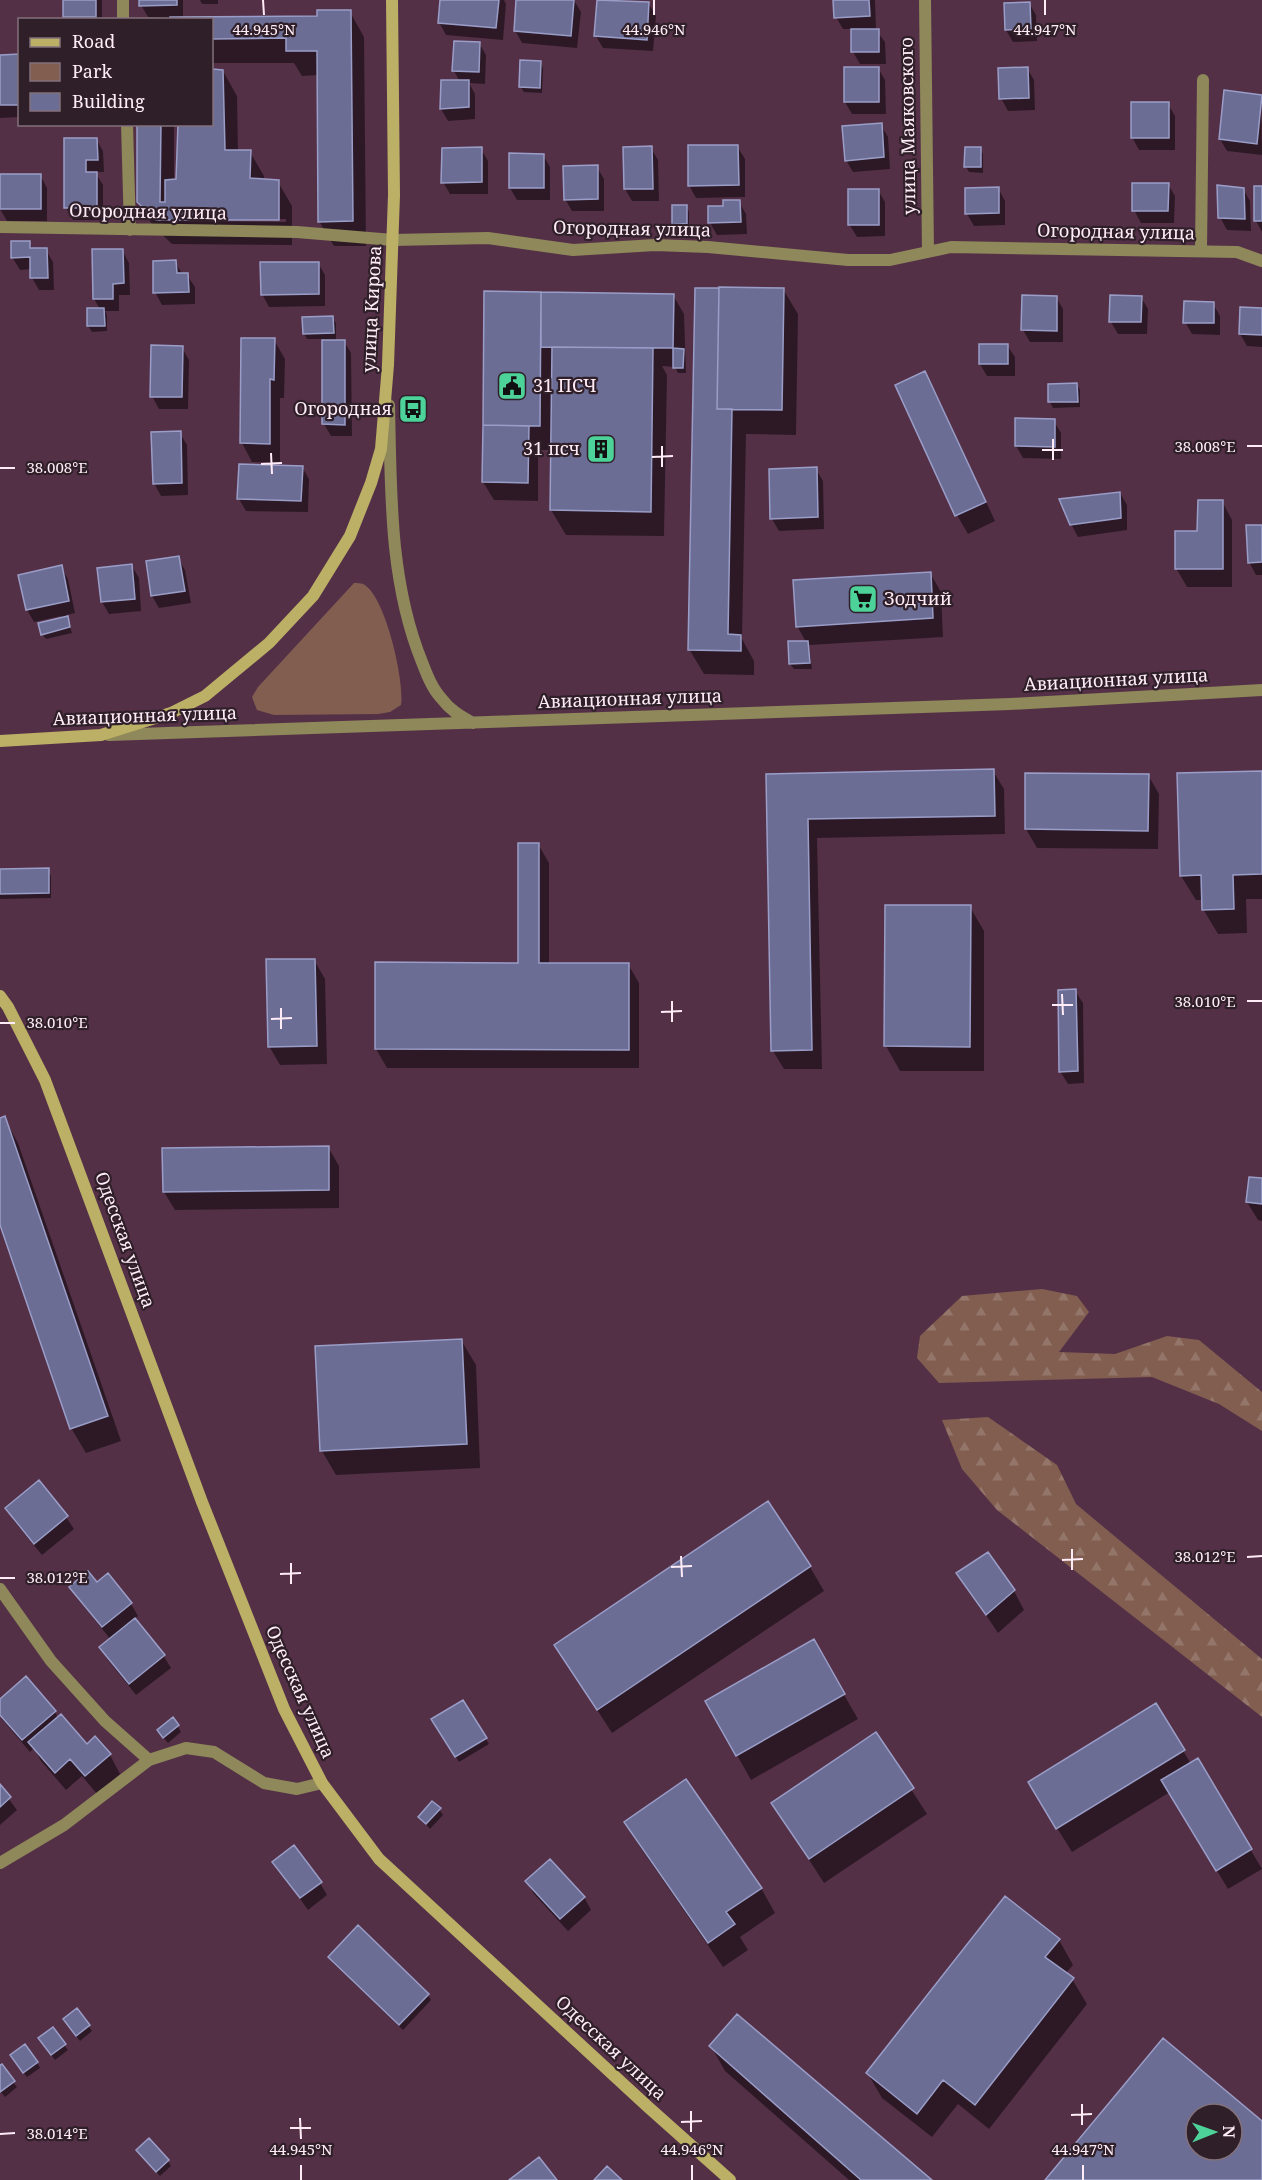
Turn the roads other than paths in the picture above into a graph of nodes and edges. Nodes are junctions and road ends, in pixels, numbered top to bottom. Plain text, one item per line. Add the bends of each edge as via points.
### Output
1 (123, 0) edge
2 (392, 0) edge
3 (925, 0) edge
4 (123, 18) edge
5 (1203, 80) dead end
6 (127, 126) edge
7 (0, 226) edge
8 (130, 230) junction
9 (393, 240) junction
10 (928, 251) junction
11 (1201, 251) junction
12 (1262, 261) edge
13 (388, 365) junction
14 (1262, 690) edge
15 (474, 723) junction
16 (101, 735) junction
17 (0, 741) edge
18 (0, 996) edge
19 (0, 1589) edge
20 (149, 1760) junction
21 (322, 1783) junction
22 (0, 1863) edge
23 (730, 2180) edge

1 - 4 street
2 - 9 main road, улица Кирова
3 - 10 street, улица Маяковского
5 - 11 street
6 - 8 street
7 - 8 street, Огородная улица
8 - 9 street, Огородная улица via 297,232
9 - 10 street, Огородная улица via 488,238 573,250 666,245 848,260 890,260
9 - 13 main road, улица Кирова
10 - 11 street, Огородная улица via 951,247
11 - 12 street, Огородная улица via 1237,252
13 - 15 street via 392,507 405,608 429,680 454,712
13 - 16 main road, улица Кирова via 381,449 371,483 350,536 313,596 269,643 205,696 171,713
14 - 15 street, Авиационная улица via 1010,704
15 - 16 street, Авиационная улица
16 - 17 main road, Авиационная улица
18 - 21 main road, Одесская улица via 45,1080 202,1502 284,1709
19 - 20 street via 51,1661 105,1721
20 - 21 street via 186,1748 214,1752 264,1783 297,1790
20 - 22 street via 64,1825
21 - 23 main road, Одесская улица via 379,1859

